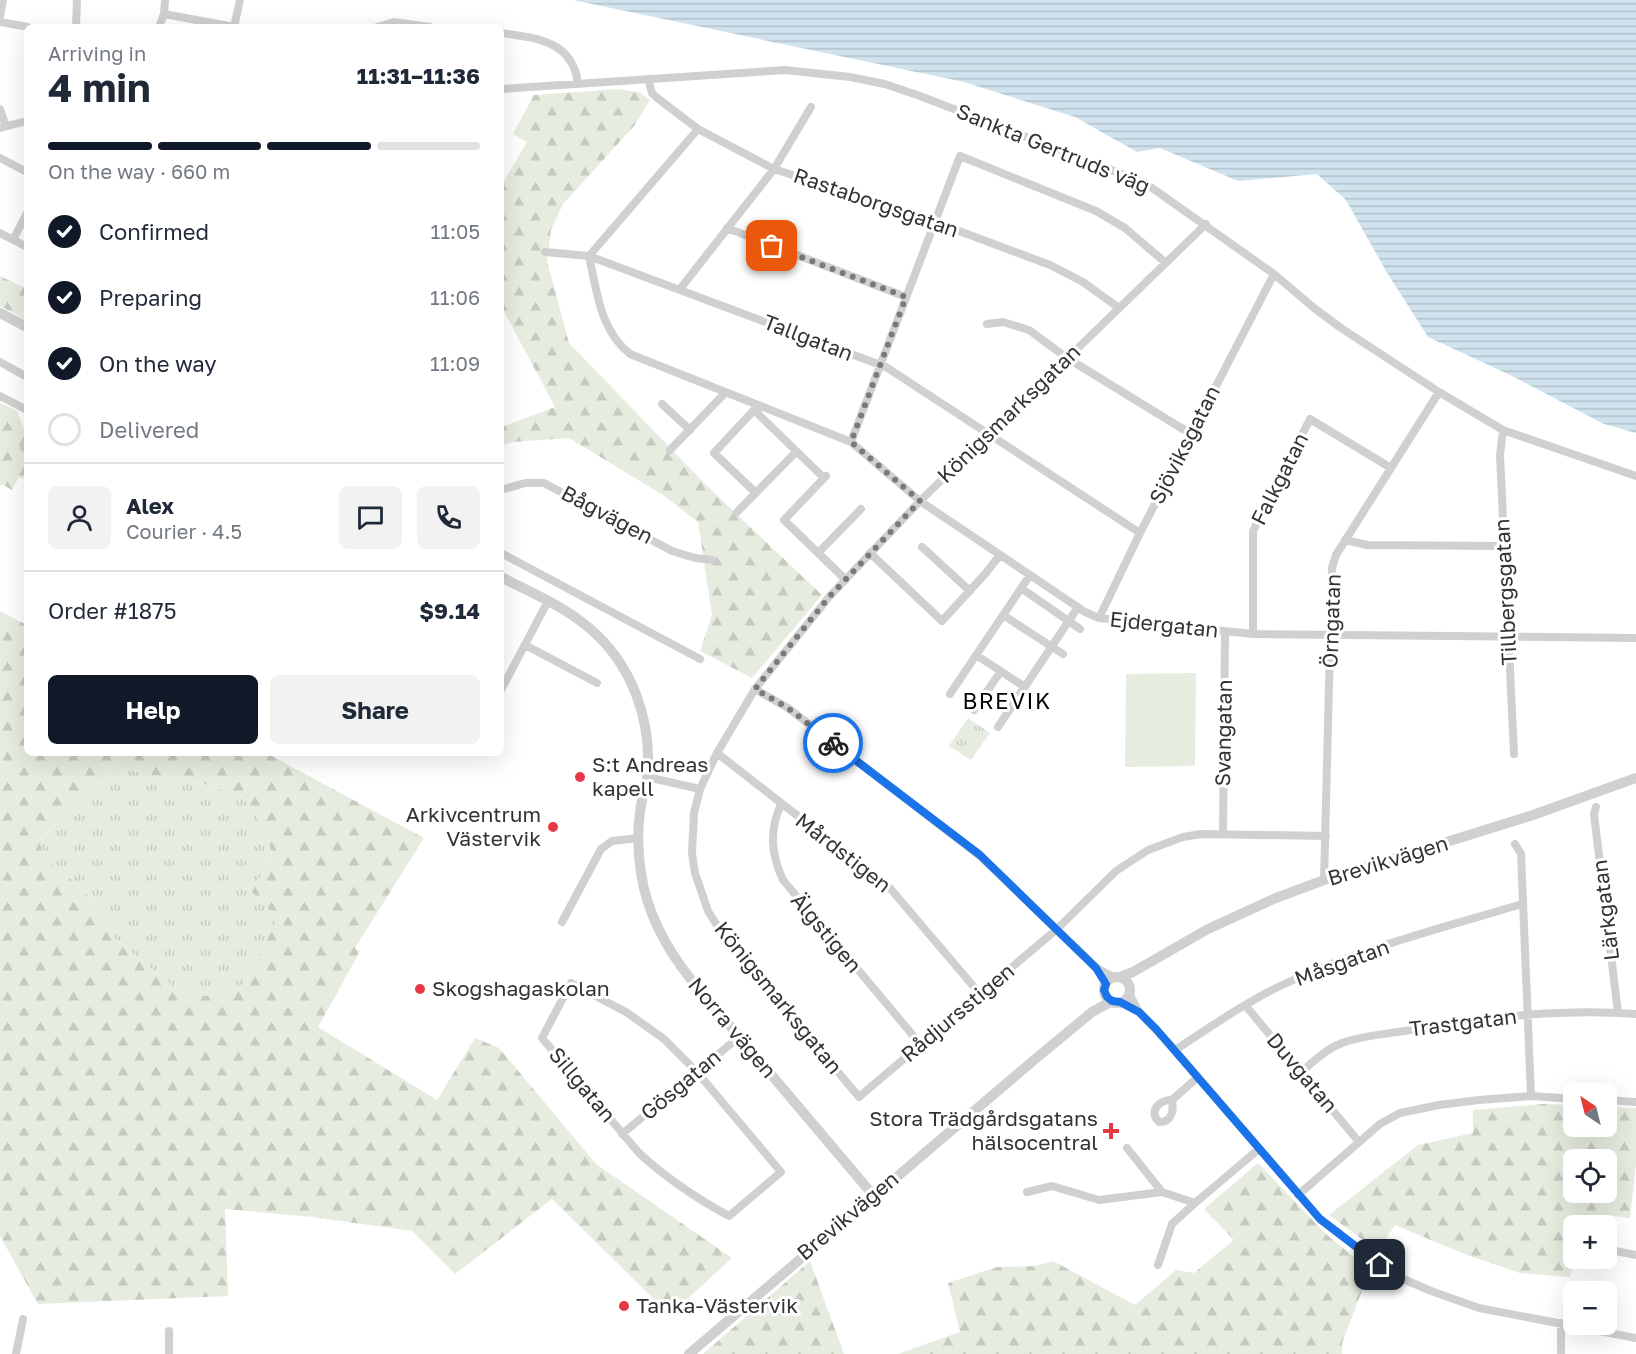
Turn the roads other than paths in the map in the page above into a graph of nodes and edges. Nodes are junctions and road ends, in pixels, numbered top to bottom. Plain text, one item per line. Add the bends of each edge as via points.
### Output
1 (3, 0) edge
2 (77, 0) edge
3 (165, 0) edge
4 (240, 0) edge
5 (164, 14) junction
6 (0, 16) edge
7 (0, 22) edge
8 (76, 24) edge
9 (160, 24) edge
10 (218, 24) edge
11 (235, 24) edge
12 (387, 24) edge
13 (408, 24) edge
14 (24, 26) edge
15 (504, 34) edge
16 (648, 79) junction
17 (578, 84) junction
18 (504, 89) edge
19 (811, 106) dead end
20 (0, 109) edge
21 (24, 122) edge
22 (3, 127) edge
23 (698, 129) junction
24 (0, 158) edge
25 (774, 169) junction
26 (24, 170) edge
27 (24, 219) edge
28 (935, 222) junction
29 (1206, 224) junction
30 (727, 228) junction
31 (0, 233) edge
32 (13, 240) junction
33 (24, 246) edge
34 (545, 252) dead end
35 (589, 256) junction
36 (1166, 263) junction
37 (1274, 274) junction
38 (680, 289) junction
39 (906, 297) junction
40 (1119, 308) junction
41 (0, 313) edge
42 (987, 324) dead end
43 (24, 325) edge
44 (1067, 358) junction
45 (0, 362) edge
46 (881, 366) junction
47 (24, 374) edge
48 (1439, 392) junction
49 (725, 393) junction
50 (0, 396) edge
51 (662, 404) dead end
52 (24, 408) edge
53 (755, 408) junction
54 (690, 430) junction
55 (1503, 430) junction
56 (989, 434) junction
57 (1191, 434) junction
58 (851, 442) junction
59 (670, 450) dead end
60 (796, 452) junction
61 (1391, 468) junction
62 (1636, 476) edge
63 (504, 486) edge
64 (756, 493) junction
65 (920, 501) junction
66 (861, 509) dead end
67 (737, 512) dead end
68 (1140, 533) junction
69 (1345, 540) junction
70 (1504, 546) junction
71 (922, 547) dead end
72 (818, 553) junction
73 (870, 554) junction
74 (504, 555) edge
75 (1000, 555) junction
76 (712, 560) dead end
77 (1030, 575) junction
78 (504, 578) edge
79 (845, 579) junction
80 (1021, 588) junction
81 (970, 591) junction
82 (548, 601) junction
83 (1078, 607) junction
84 (1003, 615) junction
85 (1099, 618) junction
86 (1069, 621) junction
87 (1080, 629) dead end
88 (1225, 632) junction
89 (1253, 634) junction
90 (1330, 636) junction
91 (1509, 638) junction
92 (1636, 638) edge
93 (525, 645) junction
94 (1052, 647) junction
95 (1063, 654) dead end
96 (976, 655) junction
97 (700, 659) dead end
98 (1001, 671) junction
99 (597, 683) dead end
100 (504, 684) edge
101 (1024, 687) junction
102 (755, 689) junction
103 (950, 694) dead end
104 (974, 710) dead end
105 (998, 727) dead end
106 (717, 753) junction
107 (1514, 754) dead end
108 (647, 777) junction
109 (1636, 778) edge
110 (700, 789) junction
111 (781, 804) junction
112 (1596, 807) dead end
113 (1223, 834) junction
114 (1326, 836) junction
115 (639, 838) junction
116 (1515, 844) dead end
117 (1324, 880) junction
118 (1522, 904) junction
119 (562, 922) dead end
120 (1057, 929) junction
121 (1148, 963) junction
122 (1111, 982) junction
123 (1130, 991) junction
124 (980, 994) junction
125 (1116, 1002) junction
126 (1245, 1005) junction
127 (1092, 1012) junction
128 (1139, 1012) junction
129 (1618, 1013) junction
130 (1636, 1014) edge
131 (1527, 1015) junction
132 (739, 1037) junction
133 (921, 1045) junction
134 (1175, 1050) junction
135 (697, 1072) junction
136 (1301, 1072) junction
137 (1198, 1077) junction
138 (859, 1096) joint
139 (1531, 1096) junction
140 (1563, 1098) edge
141 (1173, 1100) dead end
142 (1617, 1101) edge
143 (1636, 1102) edge
144 (622, 1134) junction
145 (1359, 1142) junction
146 (1127, 1148) dead end
147 (1259, 1149) junction
148 (1028, 1192) dead end
149 (1162, 1192) junction
150 (873, 1195) junction
151 (1298, 1195) junction
152 (1195, 1203) junction
153 (1617, 1251) edge
154 (1636, 1255) edge
155 (1158, 1265) dead end
156 (23, 1319) dead end
157 (1561, 1323) junction
158 (169, 1330) dead end
159 (1636, 1338) edge
160 (16, 1354) edge
161 (169, 1354) edge
162 (689, 1354) edge
163 (1561, 1354) edge

1 - 6 street
2 - 8 street
3 - 5 street
4 - 11 street
5 - 9 street
5 - 10 street
7 - 14 street
12 - 13 street
15 - 17 street via 554,45 570,60
16 - 17 street, Sankta Gertruds väg
16 - 23 street, Rastaborgsgatan via 656,97
16 - 29 street, Sankta Gertruds väg via 785,70 885,84 1130,176
17 - 18 street, Sankta Gertruds väg
19 - 25 street
20 - 22 street
21 - 22 street
23 - 25 street, Rastaborgsgatan
23 - 35 street
24 - 26 street
25 - 28 street, Rastaborgsgatan
25 - 30 street
27 - 32 street
28 - 36 street via 960,156 1096,211 1125,228
28 - 39 street
28 - 40 street, Rastaborgsgatan via 1068,273
29 - 36 street, Königsmarksgatan
29 - 37 street, Sankta Gertruds väg
30 - 38 street
30 - 39 street
31 - 32 street
32 - 33 street
34 - 35 street, Tallgatan
35 - 38 street, Tallgatan
35 - 49 street, Ejdergatan via 606,325 620,346 643,361
36 - 40 street, Königsmarksgatan
37 - 48 street, Sankta Gertruds väg via 1341,328
37 - 57 street, Sjöviksgatan
38 - 46 street, Tallgatan
39 - 46 street
40 - 44 street, Königsmarksgatan
41 - 43 street
42 - 44 street via 1003,322 1029,330
44 - 56 street, Königsmarksgatan
44 - 57 street
45 - 47 street
46 - 56 street, Tallgatan
46 - 58 street
48 - 55 street, Sankta Gertruds väg
48 - 61 street, Örngatan
49 - 53 street, Ejdergatan
49 - 54 street
50 - 52 street
51 - 54 street
53 - 58 street, Ejdergatan
53 - 60 street, Ejdergatan
53 - 64 street via 714,453
54 - 59 street
55 - 62 street, Sankta Gertruds väg
55 - 70 street, Tillbergsgatan via 1500,454
56 - 65 street, Königsmarksgatan
56 - 68 street, Tallgatan
57 - 68 street, Sjöviksgatan
58 - 65 street, Ejdergatan
60 - 64 street
60 - 72 street, Ejdergatan via 825,477 784,520
61 - 69 street, Örngatan
61 - 89 street, Falkgatan via 1310,419 1253,531
63 - 76 street, Bågvägen via 544,483 672,550
64 - 67 street
65 - 73 street, Königsmarksgatan
65 - 75 street, Ejdergatan
66 - 72 street
68 - 85 street, Sjöviksgatan
69 - 70 street via 1367,545
69 - 90 street, Örngatan via 1332,568
70 - 91 street, Tillbergsgatan
71 - 81 street
72 - 79 street, Ejdergatan
73 - 79 street, Königsmarksgatan
73 - 81 street via 942,621
74 - 97 street
75 - 77 street, Ejdergatan
75 - 81 street
77 - 80 street
77 - 83 street, Ejdergatan
78 - 82 street, Norra vägen
79 - 102 street, Königsmarksgatan
80 - 84 street
80 - 86 street
82 - 93 street
82 - 108 street, Norra vägen via 602,639 632,683 644,719
83 - 85 street, Ejdergatan
83 - 86 street
84 - 94 street
84 - 96 street
85 - 88 street, Ejdergatan
86 - 87 street
86 - 94 street
88 - 89 street, Ejdergatan
88 - 113 street, Svangatan
89 - 90 street, Ejdergatan
90 - 91 street, Ejdergatan
90 - 114 street, Örngatan
91 - 92 street, Ejdergatan
91 - 107 street, Tillbergsgatan
93 - 99 street
93 - 100 street
94 - 95 street
94 - 101 street
96 - 98 street
96 - 103 street
98 - 101 street
98 - 104 street
101 - 105 street
102 - 106 street, Königsmarksgatan
102 - 120 street via 788,708 980,855
106 - 110 street, Königsmarksgatan
106 - 111 street, Mårdstigen
108 - 110 street
108 - 115 street, Norra vägen
109 - 117 street, Brevikvägen via 1533,815
110 - 138 street, Königsmarksgatan via 692,853 708,910 721,932
111 - 124 street, Mårdstigen via 888,887
111 - 133 street, Älgstigen via 772,841 783,880
112 - 129 street, Lärkgatan
113 - 114 street, Rådjursstigen
113 - 120 street, Rådjursstigen via 1183,837 1132,859
114 - 117 street, Örngatan
115 - 119 street via 612,841 601,849
115 - 132 street, Norra vägen via 645,892 660,932 682,968
116 - 118 street via 1521,854
117 - 121 street, Brevikvägen via 1243,912
118 - 126 street, Måsgatan via 1319,969
118 - 131 street
120 - 122 street
120 - 124 street, Rådjursstigen
121 - 122 street, Brevikvägen
121 - 123 street, Brevikvägen
122 - 123 street via 1127,982
122 - 125 street via 1107,997
122 - 127 street, Brevikvägen
123 - 125 street
123 - 128 street
124 - 133 street, Rådjursstigen
125 - 127 street, Brevikvägen
125 - 128 street
126 - 134 street, Måsgatan
126 - 136 street, Duvgatan
127 - 150 street, Brevikvägen
128 - 134 street
129 - 130 street, Trastgatan
129 - 131 street, Trastgatan
131 - 136 street, Trastgatan via 1358,1039 1334,1047
131 - 139 street
132 - 135 street, Gösgatan
132 - 150 street, Norra vägen
133 - 138 street, Rådjursstigen
134 - 137 street
135 - 144 street, Gösgatan
135 - 144 street via 781,1172 729,1216 672,1182
135 - 144 street, Sillgatan via 646,1025 571,983 542,1038
136 - 145 street, Duvgatan
137 - 141 street
137 - 147 street
139 - 140 street
139 - 145 street via 1469,1101 1400,1113
142 - 143 street
145 - 151 street
146 - 149 street
147 - 151 street
147 - 152 street
148 - 149 street via 1052,1186 1099,1200
149 - 152 street
150 - 162 street, Brevikvägen
151 - 157 street via 1346,1241 1401,1278 1479,1308
152 - 155 street via 1172,1224
153 - 154 street
156 - 160 street
157 - 159 street
157 - 163 street
158 - 161 street

